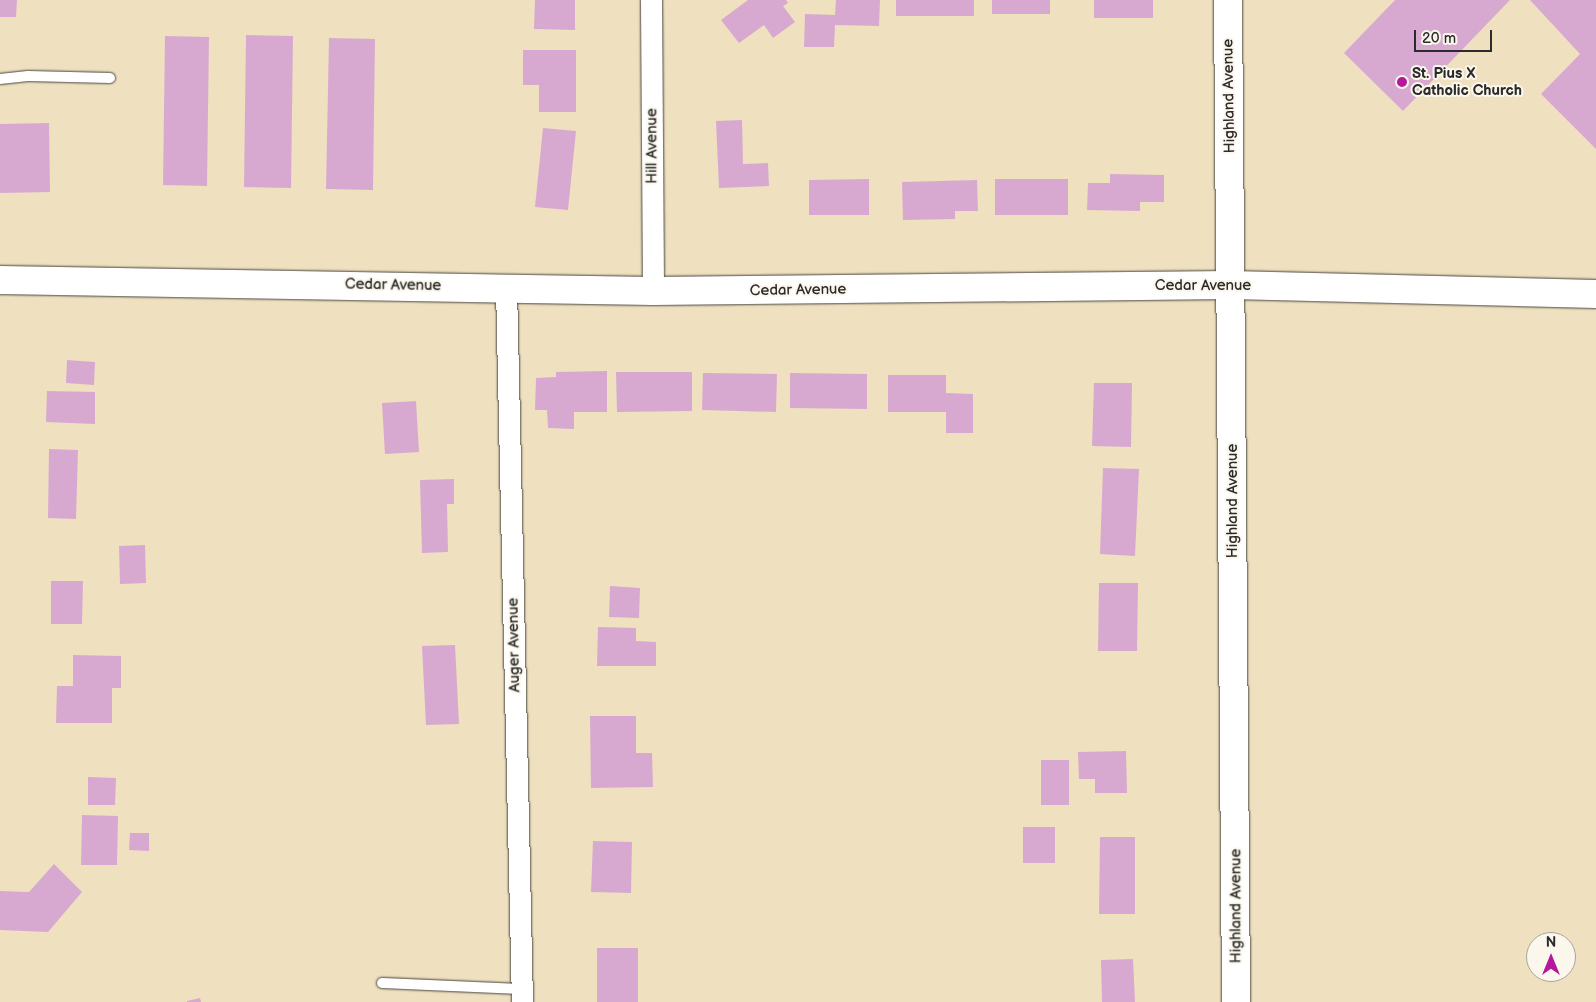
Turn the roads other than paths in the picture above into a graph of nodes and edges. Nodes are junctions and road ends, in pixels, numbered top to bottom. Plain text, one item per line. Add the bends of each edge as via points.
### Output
1 (650, 0) edge
2 (1228, 0) edge
3 (110, 78) dead end
4 (0, 79) edge
5 (0, 280) edge
6 (1231, 286) junction
7 (506, 287) junction
8 (653, 291) junction
9 (1596, 294) edge
10 (382, 983) dead end
11 (522, 996) edge
12 (1236, 1002) edge

1 - 8 street, Hill Avenue
2 - 6 street, Highland Avenue
3 - 4 lane via 28,76
5 - 7 street, Cedar Avenue
6 - 8 street, Cedar Avenue
6 - 9 street, Cedar Avenue
6 - 12 street, Highland Avenue
7 - 8 street, Cedar Avenue
7 - 11 street, Auger Avenue
10 - 11 lane

